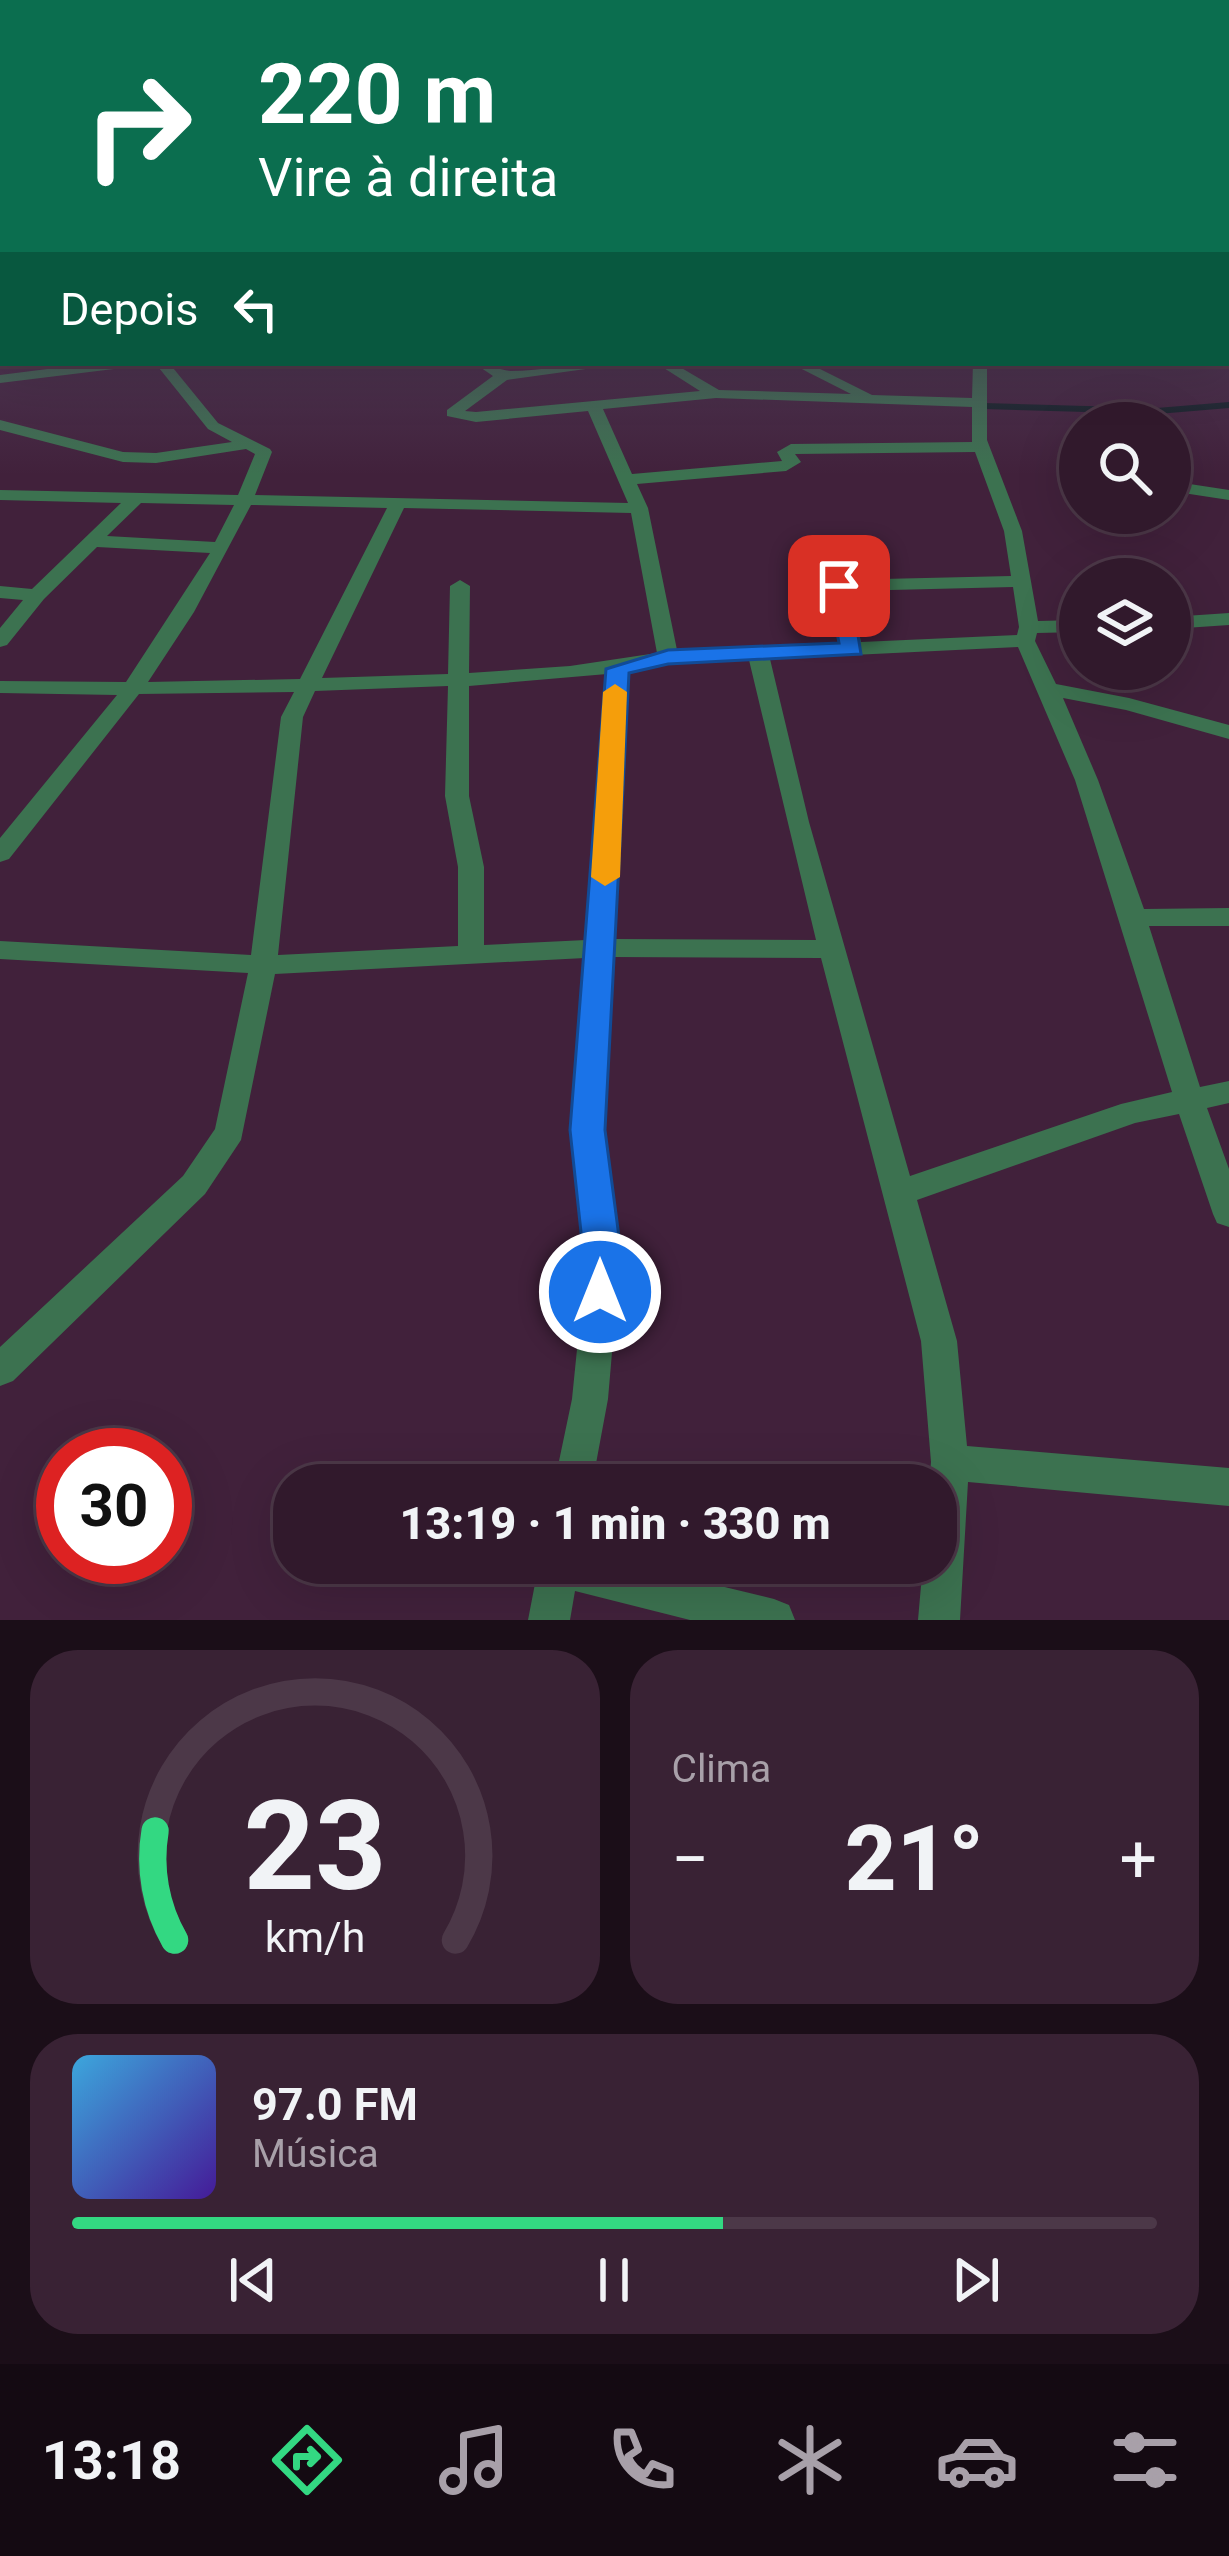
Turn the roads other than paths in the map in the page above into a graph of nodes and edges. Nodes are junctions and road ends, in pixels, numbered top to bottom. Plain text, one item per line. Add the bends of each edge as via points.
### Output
1 (107, 366) edge
2 (164, 366) edge
3 (486, 366) edge
4 (578, 366) edge
5 (668, 366) edge
6 (803, 366) edge
7 (979, 369) edge
8 (503, 376) junction
9 (0, 380) edge
10 (716, 394) junction
11 (876, 400) junction
12 (976, 403) junction
13 (594, 407) junction
14 (0, 425) edge
15 (254, 443) junction
16 (980, 447) junction
17 (625, 480) junction
18 (1191, 489) edge
19 (0, 495) edge
20 (1229, 495) edge
21 (245, 499) junction
22 (134, 500) junction
23 (397, 505) junction
24 (639, 508) junction
25 (93, 541) junction
26 (219, 548) junction
27 (1022, 581) junction
28 (460, 586) dead end
29 (0, 592) edge
30 (37, 595) junction
31 (1229, 619) edge
32 (1191, 622) edge
33 (1059, 629) edge
34 (1027, 634) junction
35 (0, 641) edge
36 (852, 650) junction
37 (758, 652) junction
38 (668, 657) junction
39 (618, 669) junction
40 (462, 680) junction
41 (303, 686) junction
42 (0, 687) edge
43 (1050, 689) junction
44 (128, 690) junction
45 (1229, 732) edge
46 (0, 854) edge
47 (1229, 916) edge
48 (1131, 918) junction
49 (602, 948) junction
50 (833, 949) junction
51 (0, 950) edge
52 (471, 958) junction
53 (263, 964) junction
54 (1229, 1093) edge
55 (1186, 1101) junction
56 (899, 1193) junction
57 (1229, 1214) edge
58 (0, 1370) edge
59 (950, 1462) junction
60 (578, 1464) edge
61 (1229, 1487) edge
62 (555, 1584) edge
63 (633, 1584) edge
64 (549, 1620) edge
65 (774, 1620) edge
66 (939, 1620) edge

1 - 9 street
2 - 15 street via 213,426
3 - 8 street
4 - 8 street
5 - 10 street
6 - 11 street
7 - 12 street
8 - 13 street via 452,412
10 - 11 street
10 - 13 street
11 - 12 street
12 - 16 street
13 - 17 street
14 - 15 street via 117,456
15 - 21 street via 264,452
16 - 17 street via 791,449 786,466
16 - 27 street
17 - 24 street
18 - 20 street
19 - 22 street
21 - 22 street
21 - 23 street
21 - 26 street
22 - 25 street
23 - 24 street
23 - 41 street
24 - 38 street
25 - 26 street
25 - 30 street
26 - 44 street
27 - 34 street
27 - 36 street via 839,586
28 - 40 street
29 - 30 street
30 - 35 street
31 - 32 street
33 - 34 street
34 - 36 street
34 - 43 street
36 - 37 street
37 - 38 street
37 - 50 street
38 - 39 street
39 - 40 street
39 - 49 street
40 - 41 street
40 - 52 street via 457,796 471,867
41 - 44 street
41 - 53 street via 292,717
42 - 44 street
43 - 45 street
43 - 48 street via 1077,747
44 - 46 street
47 - 48 street
48 - 55 street
49 - 50 street
49 - 52 street
49 - 60 street via 587,1130 603,1260
50 - 56 street
51 - 53 street
52 - 53 street
53 - 58 street via 239,1101 213,1160
54 - 55 street
55 - 56 street via 1132,1112
55 - 57 street
56 - 59 street via 939,1341
59 - 61 street
59 - 66 street
62 - 64 street
63 - 65 street

